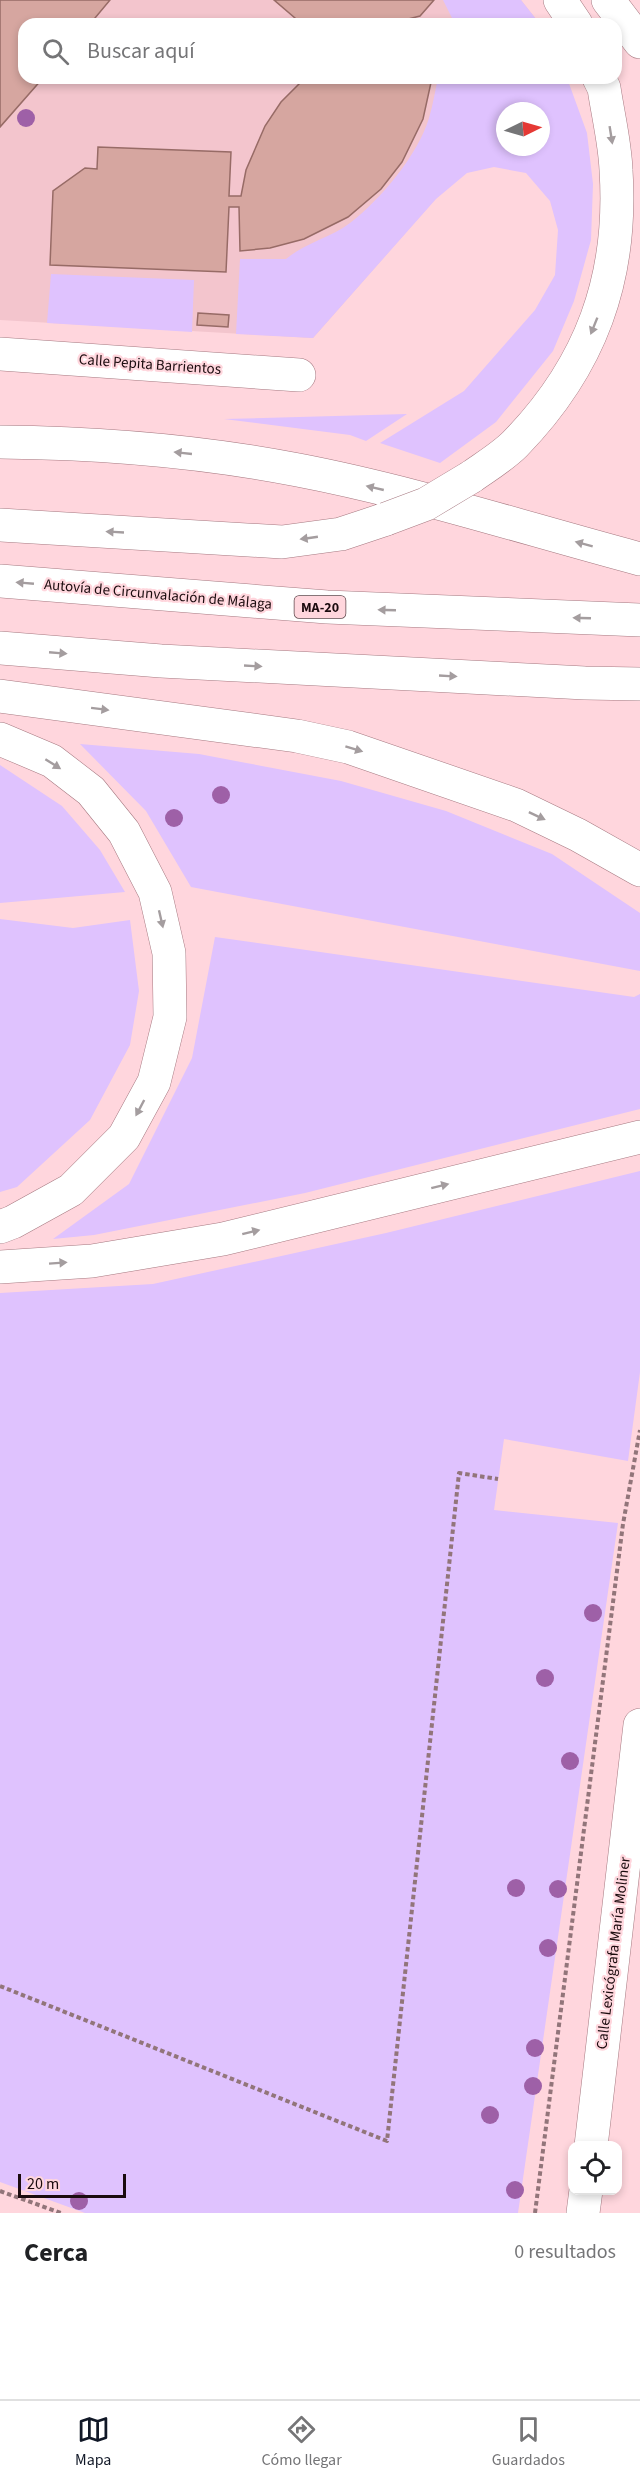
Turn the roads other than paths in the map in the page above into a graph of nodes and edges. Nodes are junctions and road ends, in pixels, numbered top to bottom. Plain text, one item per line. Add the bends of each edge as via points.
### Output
1 (560, 0) edge
2 (608, 0) edge
3 (572, 18) edge
4 (622, 18) edge
5 (622, 18) edge
6 (640, 42) edge
7 (602, 84) edge
8 (0, 354) edge
9 (299, 375) dead end
10 (0, 442) edge
11 (0, 525) edge
12 (640, 559) edge
13 (0, 581) edge
14 (640, 620) edge
15 (0, 648) edge
16 (640, 684) edge
17 (0, 696) edge
18 (0, 739) edge
19 (640, 870) edge
20 (640, 1137) edge
21 (0, 1227) edge
22 (0, 1267) edge
23 (640, 1725) edge
24 (591, 2141) edge
25 (585, 2195) edge
26 (583, 2213) edge

1 - 3 main road
2 - 4 main road
5 - 6 main road
7 -> 11 main road, bridge via 616,169 615,247 604,301 583,353 552,402 513,446 471,477 426,504 386,519 341,534 282,542
8 - 9 main road, Calle Pepita Barrientos
12 -> 10 main road via 297,470 184,453 57,442
14 -> 13 main road, Autovía de Circunvalación de Málaga / MA-20 via 327,607
15 -> 16 main road via 161,661
17 -> 19 main road via 286,734 348,747 516,806
18 -> 21 main road via 52,761 91,791 124,832 155,892 170,953 170,1017 154,1082 124,1137 71,1190
22 -> 20 main road via 92,1261 223,1239
23 - 24 main road, Calle Lexicógrafa María Moliner
25 - 26 main road

